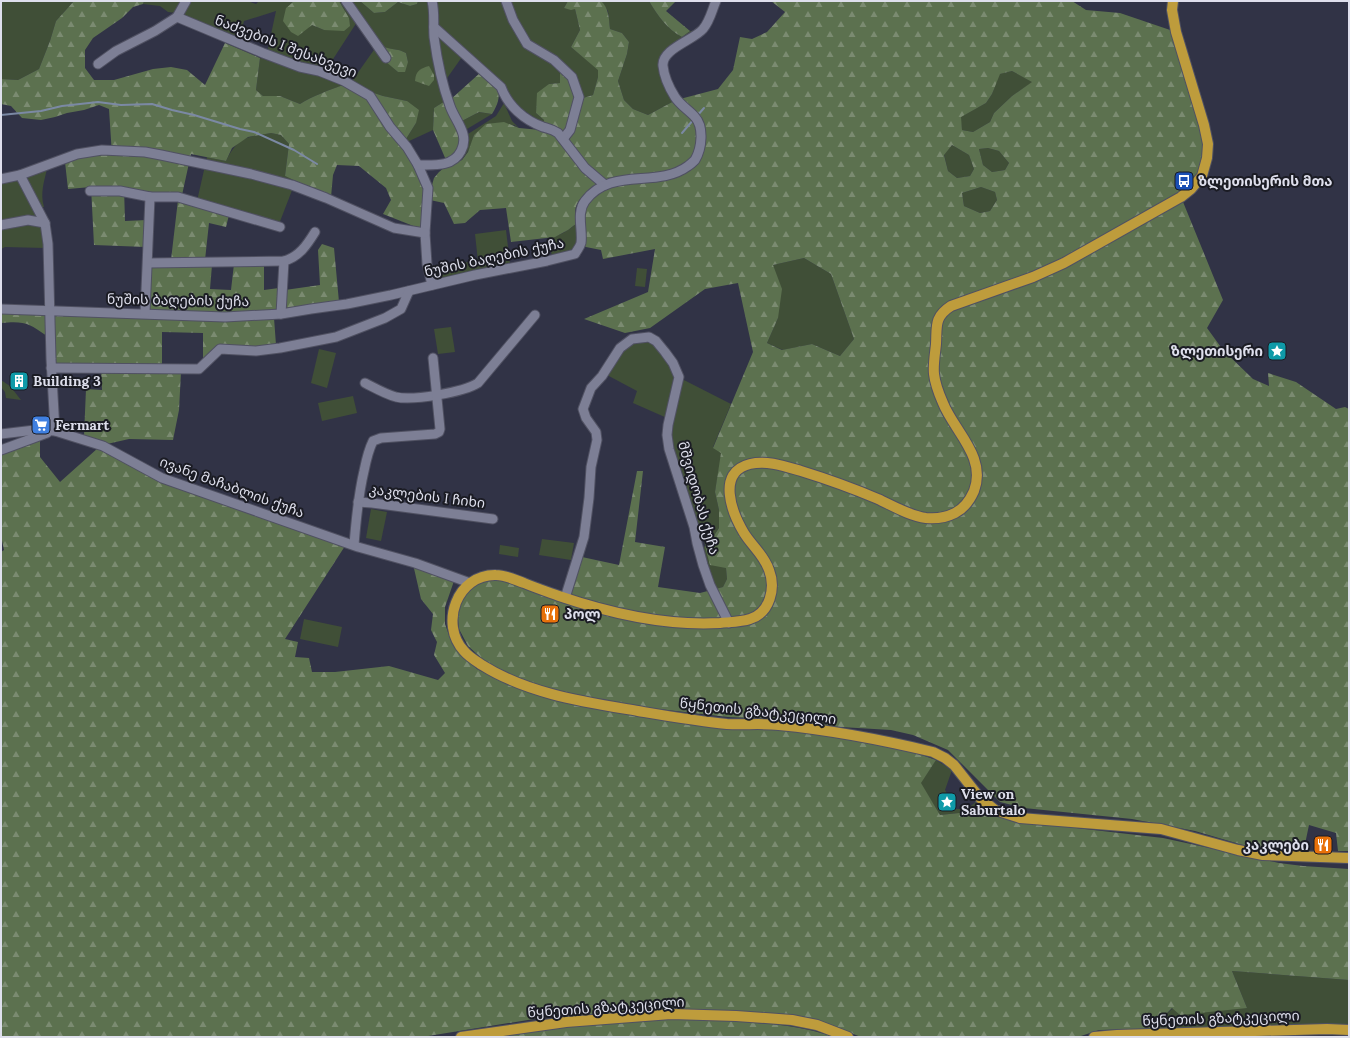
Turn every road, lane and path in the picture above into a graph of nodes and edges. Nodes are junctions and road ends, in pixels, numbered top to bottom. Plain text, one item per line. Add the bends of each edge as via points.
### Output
1 (186, 1) edge
2 (346, 1) edge
3 (432, 1) edge
4 (506, 1) edge
5 (716, 1) edge
6 (1171, 2) edge
7 (177, 17) junction
8 (434, 27) junction
9 (386, 58) dead end
10 (98, 64) dead end
11 (562, 139) junction
12 (418, 164) junction
13 (20, 175) junction
14 (1, 179) edge
15 (605, 185) junction
16 (90, 191) dead end
17 (150, 197) junction
18 (45, 223) junction
19 (1, 224) edge
20 (280, 227) dead end
21 (316, 232) dead end
22 (425, 233) junction
23 (284, 261) junction
24 (148, 263) junction
25 (432, 285) junction
26 (409, 291) junction
27 (1, 309) edge
28 (50, 311) junction
29 (145, 314) junction
30 (281, 314) junction
31 (535, 315) dead end
32 (432, 358) dead end
33 (51, 368) junction
34 (365, 383) dead end
35 (436, 395) junction
36 (55, 431) junction
37 (1, 434) edge
38 (1, 450) edge
39 (358, 502) junction
40 (493, 518) dead end
41 (354, 546) junction
42 (470, 583) junction
43 (565, 598) junction
44 (729, 622) junction
45 (1349, 858) edge
46 (1349, 1030) edge
47 (461, 1037) edge
48 (848, 1037) edge
49 (1094, 1037) edge

1 - 7 street
2 - 9 street
3 - 8 street
4 - 11 street via 513,20 527,44 554,60 572,77 579,97 570,130
5 - 15 street, ნუშის ბაღების ქუჩა via 703,29 676,47 663,61 666,78 675,98 696,118 700,126 700,149 694,161 683,170 668,175 631,178
6 - 44 main road via 1176,32 1208,144 1202,176 1181,196 1064,263 1033,278 940,312 937,322 934,375 943,405 976,462 977,483 971,498 963,508 952,515 926,518 834,481 780,465 752,463 741,467 733,474 729,483 735,514 745,534 764,558 771,572 772,585 769,603 760,615 749,620
7 - 10 street
7 - 12 street, ნაძვების I შესახვევი via 263,53 344,81 370,96
8 - 11 street via 501,87 519,114 545,128 552,128
8 - 12 street via 438,63 450,106 464,134 464,142 462,150 451,162
11 - 15 street via 585,168
12 - 22 street, ნაძვების I შესახვევი via 428,188
13 - 14 street
13 - 18 street
13 - 22 street via 89,152 102,150 156,154 292,185 394,228
15 - 25 street, ნუშის ბაღების ქუჩა via 584,202 580,214 580,244 575,254
16 - 17 street via 120,191
17 - 20 street via 178,198
17 - 24 street
18 - 19 street via 28,220
18 - 28 street
21 - 23 street via 299,253
22 - 25 street, ნაძვების I შესახვევი via 427,264
23 - 24 street
23 - 30 street
24 - 29 street
25 - 26 street, ნუშის ბაღების ქუჩა
26 - 30 street, ნუშის ბაღების ქუჩა
26 - 33 street via 400,310 336,337 256,351 220,349 199,369
27 - 28 street, ნუშის ბაღების ქუჩა
28 - 29 street, ნუშის ბაღების ქუჩა
28 - 33 street
29 - 30 street, ნუშის ბაღების ქუჩა via 225,317
31 - 35 street via 478,383
32 - 35 street
33 - 36 street
34 - 35 street via 402,398
35 - 39 street via 439,432 373,441 369,448
36 - 37 street, ივანე მაჩაბლის ქუჩა via 35,430
36 - 38 street
36 - 41 street, ივანე მაჩაბლის ქუჩა via 103,446 162,478
39 - 40 street, კაკლების I ჩიხი
39 - 41 street
41 - 42 street, ივანე მაჩაბლის ქუჩა via 415,563
42 - 43 main road via 492,575 504,576
42 - 45 main road, წყნეთის გზატკეცილი via 457,598 453,610 454,636 463,651 494,672 541,691 696,720 818,730 933,752 954,765 980,798 995,810 1020,818 1160,829 1263,855
43 - 44 main road via 606,610 673,623
43 - 44 street, მშვიდობას ქუჩა via 584,537 591,467 597,440 596,432 582,409 591,388 620,348 632,339 650,337 673,363 679,377 668,425 669,449 693,522 703,565
46 - 49 main road, წყნეთის გზატკეცილი
47 - 48 main road, წყნეთის გზატკეცილი via 566,1022 671,1014 792,1020 816,1025

